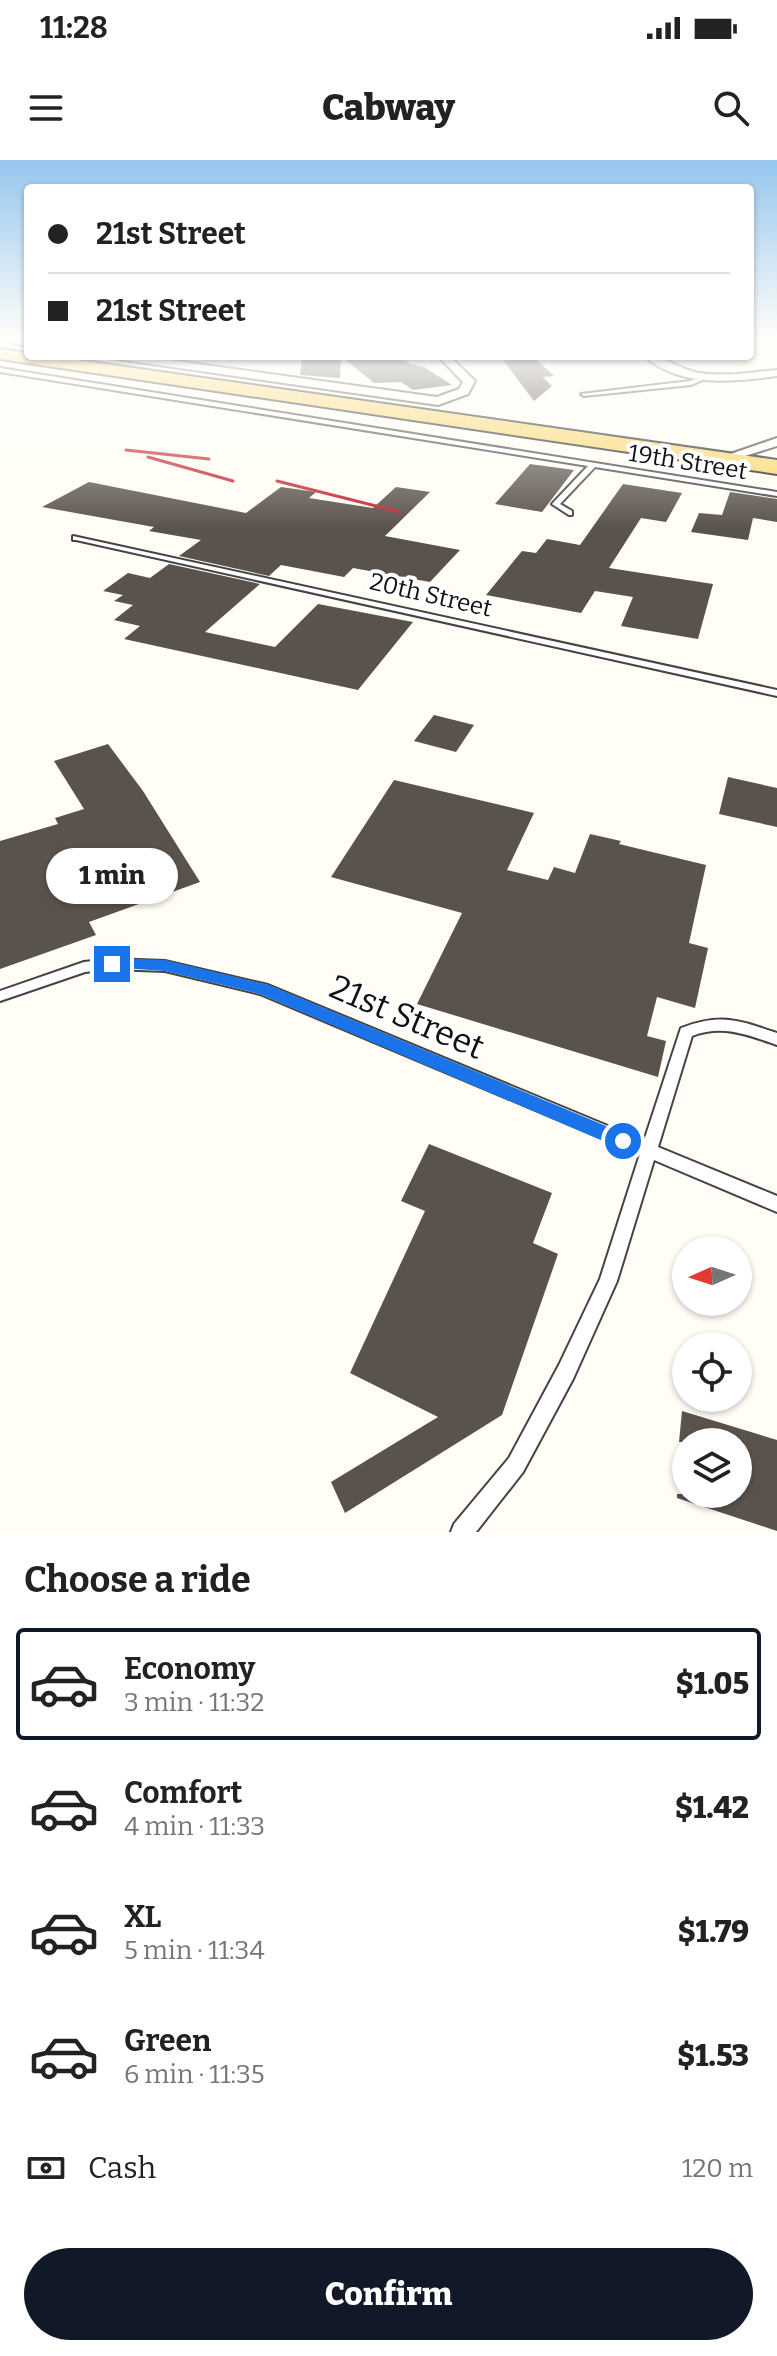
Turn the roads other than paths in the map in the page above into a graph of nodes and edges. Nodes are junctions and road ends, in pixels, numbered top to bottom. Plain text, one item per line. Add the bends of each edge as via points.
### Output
1 (193, 401) edge
2 (364, 401) edge
3 (364, 401) edge
4 (445, 401) edge
5 (429, 413) junction
6 (415, 428) dead end
7 (405, 435) junction
8 (775, 442) edge
9 (723, 459) junction
10 (593, 465) junction
11 (777, 467) edge
12 (777, 494) edge
13 (569, 513) dead end
14 (76, 538) dead end
15 (777, 693) edge
16 (0, 996) edge
17 (777, 1039) edge
18 (651, 1153) junction
19 (777, 1204) edge
20 (462, 1532) edge

1 - 7 lane, 19th Street
2 - 5 main road
3 - 5 street
4 - 5 street
5 - 9 main road
6 - 7 lane
7 - 10 lane, 19th Street
8 - 9 street
8 - 11 main road via 765,453
9 - 11 main road
10 - 12 lane, 19th Street
10 - 13 lane via 556,504
14 - 15 lane, 20th Street
16 - 18 lane, 21st Street via 84,967 112,964 165,966 213,976 276,994
17 - 18 lane via 729,1022 707,1023 686,1032
18 - 19 lane, 21st Street
18 - 20 lane via 608,1281 566,1372 516,1465

